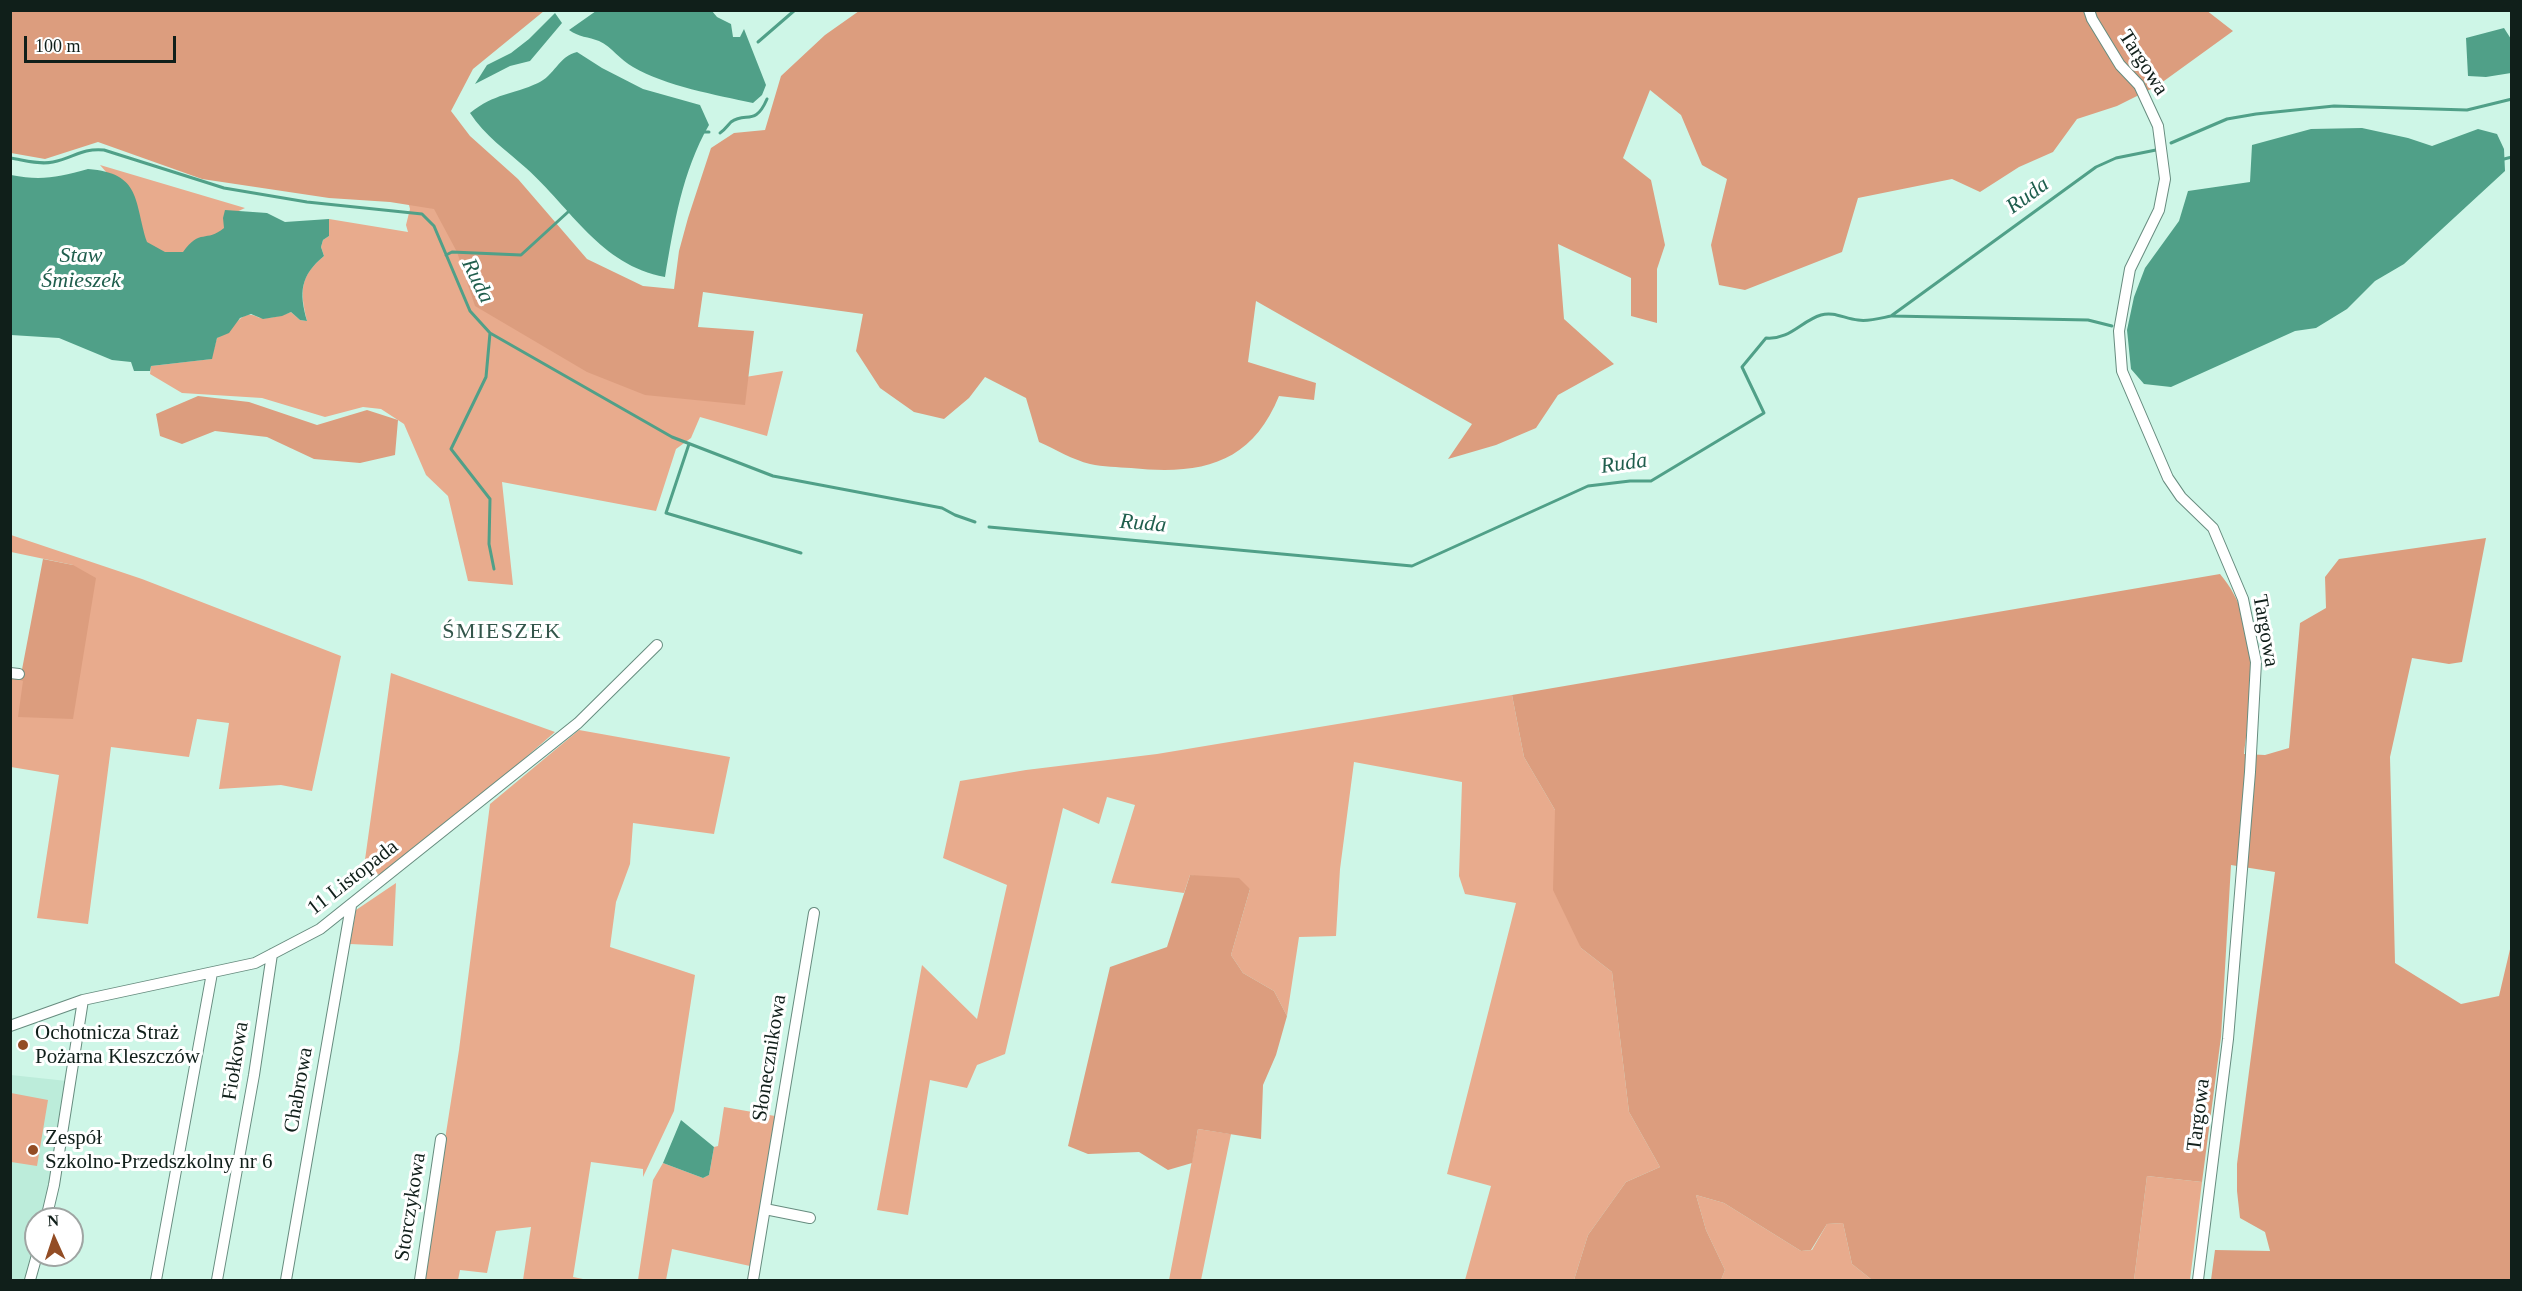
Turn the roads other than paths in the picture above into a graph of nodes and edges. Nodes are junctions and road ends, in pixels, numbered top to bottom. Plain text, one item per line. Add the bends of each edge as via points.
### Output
1 (2090, 10) edge
2 (657, 645) dead end
3 (351, 906) junction
4 (814, 913) dead end
5 (272, 954) junction
6 (212, 973) junction
7 (83, 1000) junction
8 (10, 1026) edge
9 (441, 1138) dead end
10 (48, 1207) edge
11 (765, 1209) junction
12 (810, 1218) dead end
13 (156, 1281) edge
14 (217, 1281) edge
15 (286, 1281) edge
16 (420, 1281) edge
17 (753, 1281) edge
18 (2198, 1281) edge

1 - 18 street, Targowa via 2092,20 2120,65 2139,85 2158,126 2165,179 2159,210 2130,269 2119,331 2122,371 2168,478 2181,497 2213,528 2242,599 2256,662 2228,1039
2 - 3 street, 11 Listopada via 578,723
3 - 5 street, 11 Listopada via 320,929
3 - 15 street, Chabrowa
4 - 11 street, Słonecznikowa
5 - 6 street, 11 Listopada via 255,963
5 - 14 street, Fiołkowa
6 - 7 street, 11 Listopada
6 - 13 street
7 - 8 street, 11 Listopada
7 - 10 street
9 - 16 street, Storczykowa
11 - 12 street
11 - 17 street, Słonecznikowa

